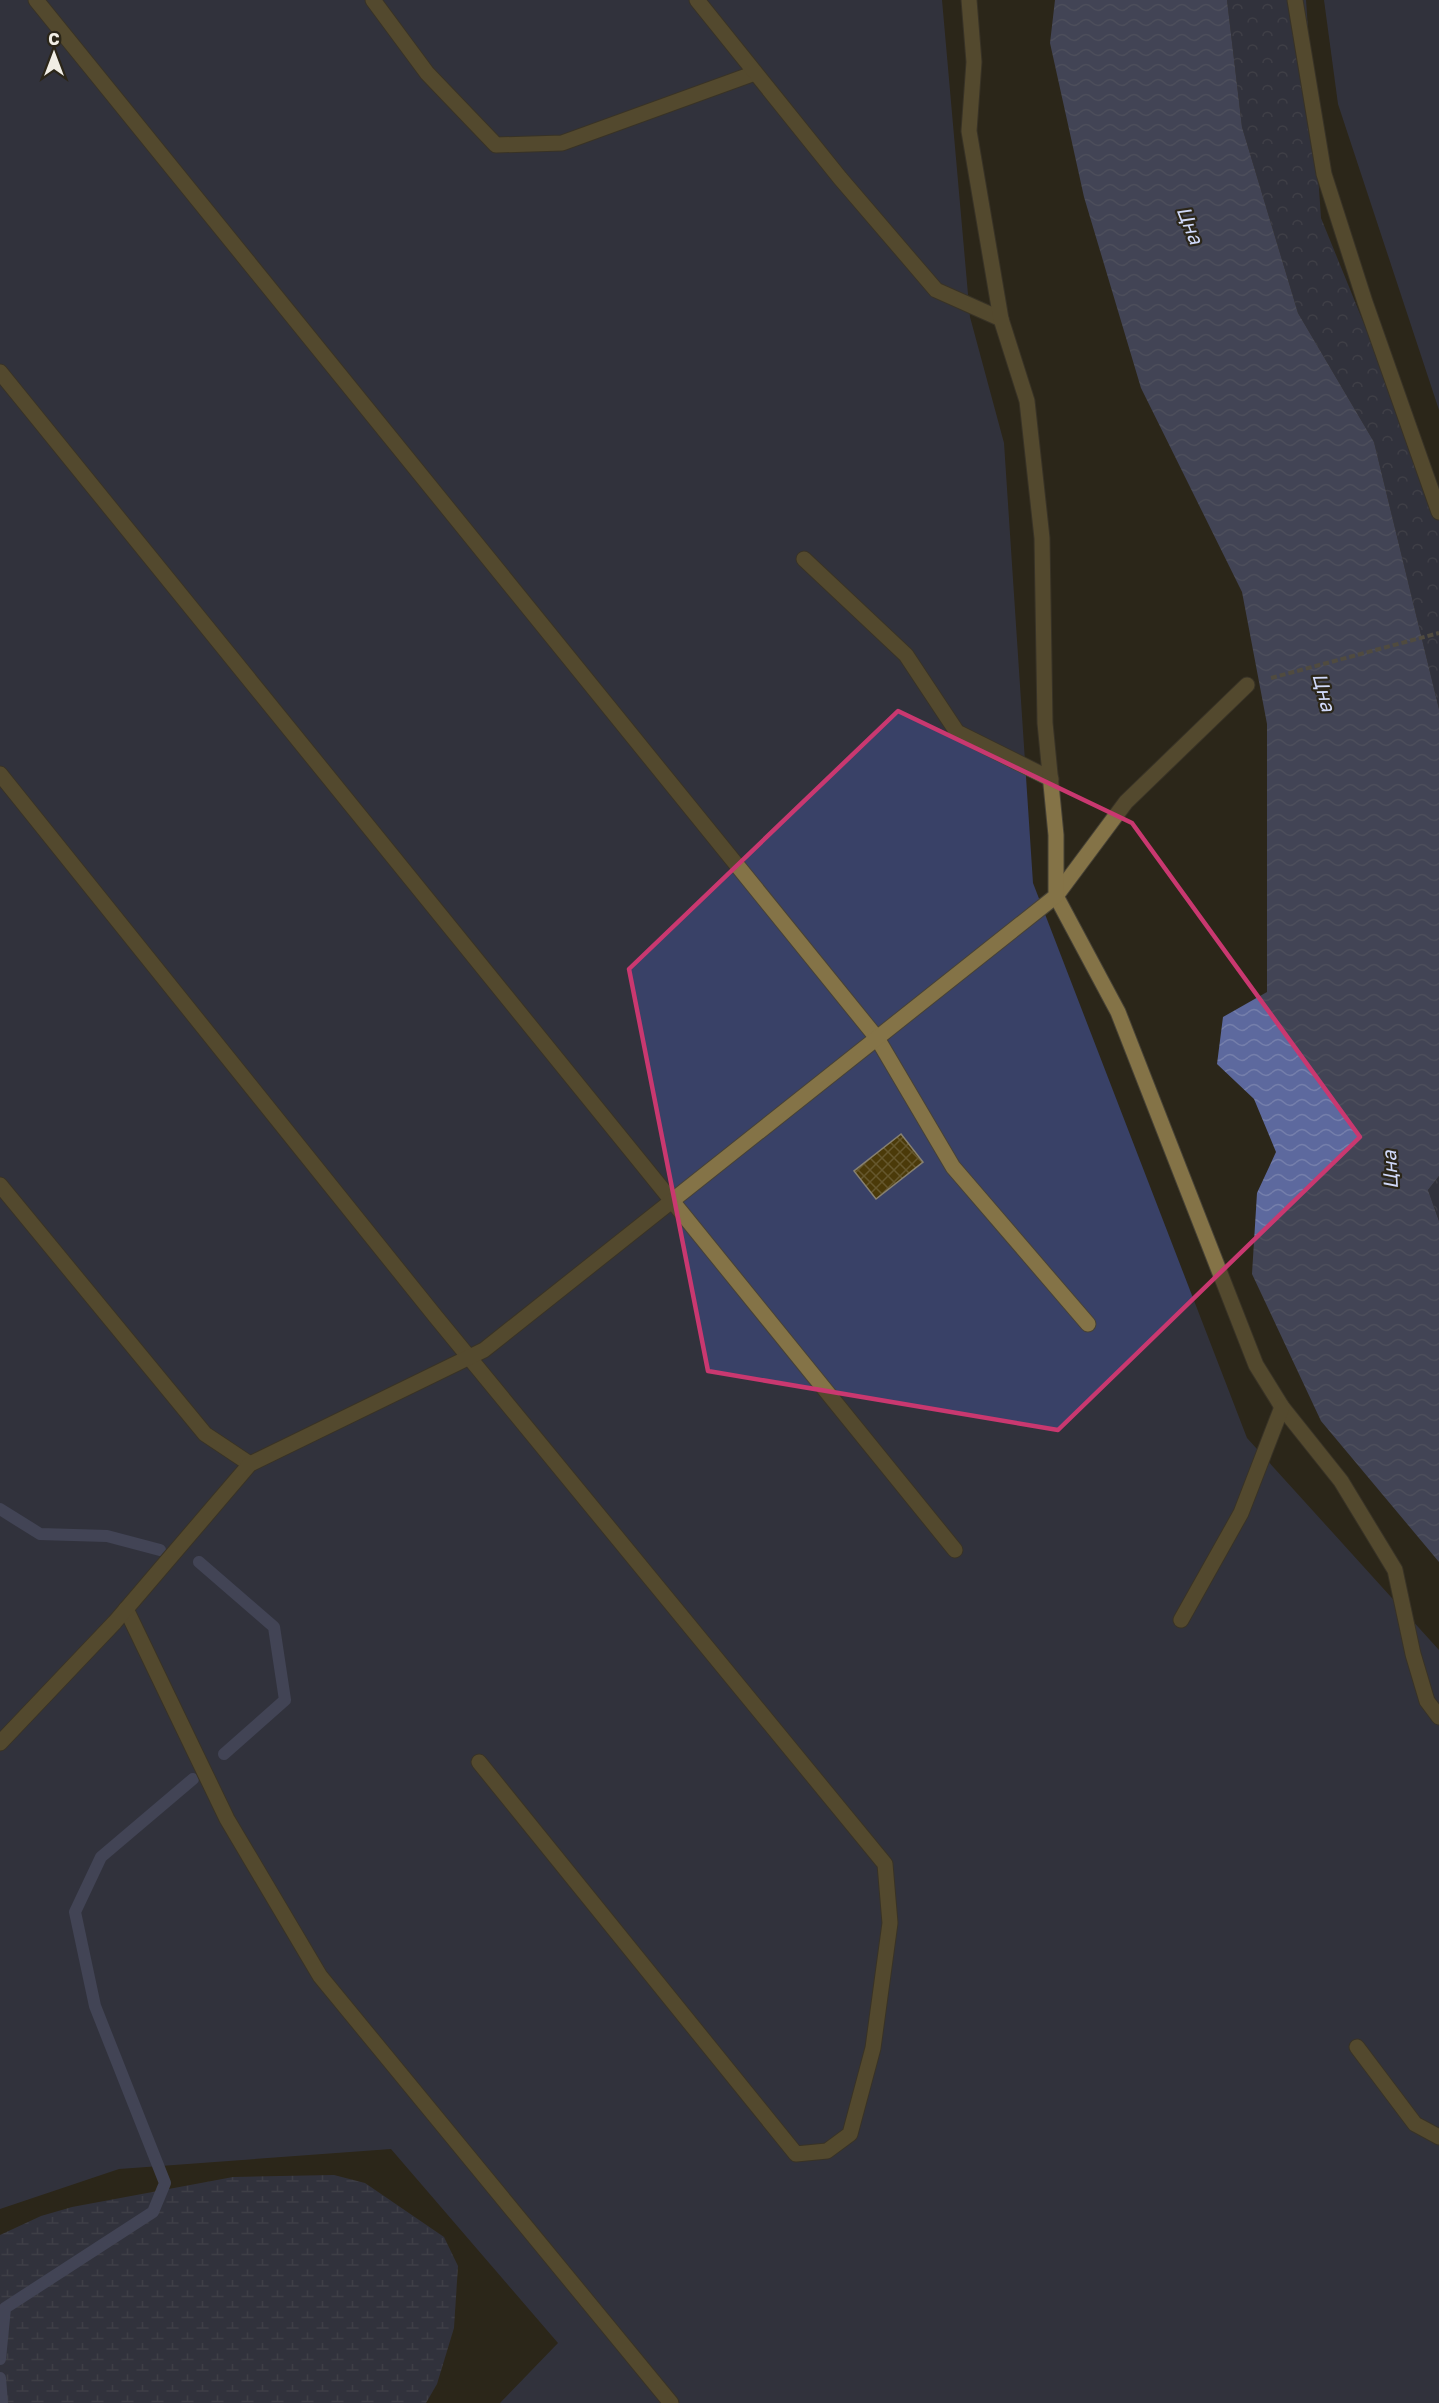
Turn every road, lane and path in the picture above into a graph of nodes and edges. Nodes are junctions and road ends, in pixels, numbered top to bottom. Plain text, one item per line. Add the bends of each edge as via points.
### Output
1 (36, 0) edge
2 (373, 0) edge
3 (697, 0) edge
4 (969, 0) edge
5 (1295, 0) edge
6 (755, 73) junction
7 (1001, 320) junction
8 (0, 372) edge
9 (1439, 512) edge
10 (804, 559) dead end
11 (1439, 633) edge
12 (1247, 685) joint
13 (0, 774) edge
14 (1051, 779) junction
15 (1056, 896) junction
16 (877, 1038) junction
17 (0, 1185) edge
18 (672, 1201) junction
19 (1088, 1324) dead end
20 (469, 1358) junction
21 (1282, 1407) junction
22 (250, 1464) junction
23 (955, 1550) dead end
24 (126, 1609) junction
25 (1181, 1620) dead end
26 (1439, 1717) edge
27 (0, 1743) edge
28 (479, 1762) dead end
29 (1357, 2047) dead end
30 (1439, 2137) edge
31 (671, 2403) edge

1 - 16 lane
2 - 6 lane via 427,73 496,145 562,143
3 - 6 lane
4 - 7 lane via 975,62 969,130
5 - 9 lane via 1324,174
6 - 7 lane via 936,290
7 - 14 lane via 1027,402 1042,538 1045,723
8 - 18 lane
10 - 14 lane via 906,655 957,732
11 - 12 path
12 - 15 lane via 1126,802
13 - 20 lane
14 - 15 lane
15 - 16 lane
15 - 21 lane via 1118,1012 1256,1365
16 - 18 lane
16 - 19 lane via 953,1167
17 - 22 lane via 204,1434
18 - 20 lane
18 - 23 lane
20 - 22 lane
20 - 28 lane via 885,1864 890,1923 873,2048 850,2134 827,2151 796,2154
21 - 25 lane via 1241,1513
21 - 26 lane via 1341,1481 1395,1570 1421,1682 1427,1701
22 - 24 lane
24 - 27 lane
24 - 31 lane via 227,1819 320,1976
29 - 30 lane via 1416,2124

